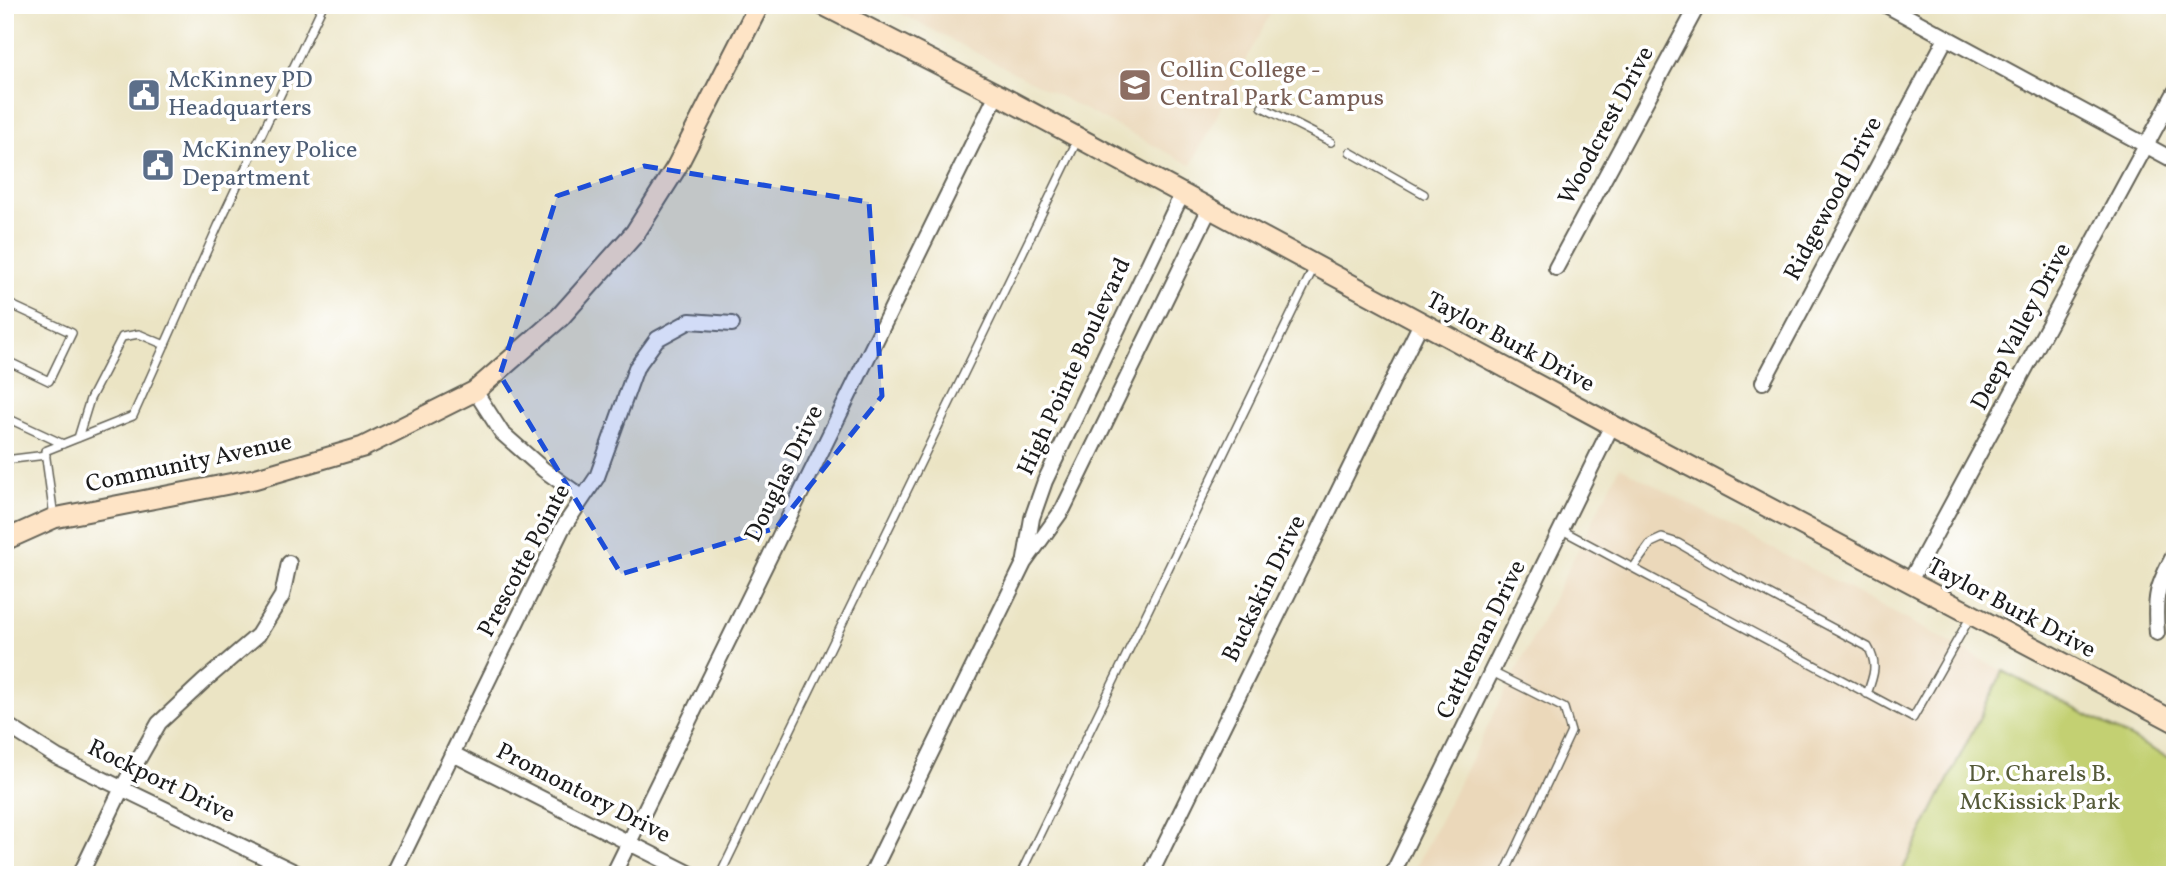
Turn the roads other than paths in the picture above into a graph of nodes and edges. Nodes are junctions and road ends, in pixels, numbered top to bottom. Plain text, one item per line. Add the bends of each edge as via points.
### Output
1 (323, 5) edge
2 (759, 5) edge
3 (823, 5) edge
4 (1698, 5) edge
5 (1886, 5) edge
6 (1946, 38) junction
7 (2175, 92) edge
8 (997, 94) junction
9 (1262, 107) dead end
10 (1078, 138) junction
11 (1331, 142) dead end
12 (2146, 145) junction
13 (1350, 152) dead end
14 (2175, 161) edge
15 (1182, 194) junction
16 (1424, 194) dead end
17 (1210, 208) junction
18 (1315, 265) junction
19 (1556, 268) dead end
20 (5, 302) edge
21 (1421, 323) junction
22 (732, 324) dead end
23 (165, 345) junction
24 (5, 360) edge
25 (1763, 382) dead end
26 (475, 391) junction
27 (5, 417) edge
28 (1612, 425) junction
29 (78, 438) junction
30 (63, 444) junction
31 (46, 455) junction
32 (5, 460) edge
33 (583, 498) junction
34 (54, 518) junction
35 (1561, 529) junction
36 (5, 540) edge
37 (2175, 553) edge
38 (289, 563) dead end
39 (1024, 564) junction
40 (1633, 568) junction
41 (1909, 583) junction
42 (1971, 616) junction
43 (2157, 633) dead end
44 (1492, 672) junction
45 (1867, 694) junction
46 (2175, 722) edge
47 (5, 724) edge
48 (453, 754) junction
49 (122, 788) junction
50 (629, 843) junction
51 (80, 875) edge
52 (301, 875) edge
53 (393, 875) edge
54 (613, 875) edge
55 (693, 875) edge
56 (720, 875) edge
57 (871, 875) edge
58 (1020, 875) edge
59 (1150, 875) edge
60 (1392, 875) edge
61 (1504, 875) edge

1 - 23 lane
2 - 26 street, Community Avenue via 676,168 635,233 560,317
3 - 8 street, Taylor Burk Drive
4 - 19 street, Woodcrest Drive
5 - 6 street
6 - 12 street
6 - 25 street, Ridgewood Drive
7 - 12 street, Deep Valley Drive
8 - 10 street, Taylor Burk Drive
8 - 50 street, Douglas Drive
9 - 11 lane
10 - 15 street, Taylor Burk Drive
10 - 56 lane
12 - 14 street
12 - 41 street, Deep Valley Drive
13 - 16 lane
15 - 17 street, Taylor Burk Drive
15 - 39 street, High Pointe Boulevard via 1045,481 1032,518
17 - 18 street, Taylor Burk Drive
17 - 39 street, High Pointe Boulevard via 1063,509
18 - 21 street, Taylor Burk Drive
18 - 58 lane
20 - 24 lane via 72,332 49,381
21 - 28 street, Taylor Burk Drive
21 - 59 street, Buckskin Drive
22 - 33 street, Prescotte Pointe via 690,321 657,339 636,368 597,477
23 - 29 lane via 133,416
23 - 29 lane via 139,334 122,337 90,399
26 - 33 street via 502,433
26 - 34 street, Community Avenue via 363,447 254,479
27 - 30 lane
28 - 35 street, Cattleman Drive
28 - 41 street, Taylor Burk Drive
29 - 30 lane
30 - 31 lane via 45,451
31 - 32 lane
31 - 34 lane
33 - 48 street, Prescotte Pointe via 562,529
34 - 36 street, Community Avenue
35 - 40 lane
35 - 44 street, Cattleman Drive
37 - 43 street via 2155,596
38 - 49 street via 282,596 258,635 159,723
39 - 57 street, High Pointe Boulevard
40 - 45 lane
40 - 45 lane via 1651,543 1662,538 1678,542 1868,647 1876,661
41 - 42 street, Taylor Burk Drive
42 - 45 lane via 1913,718
42 - 46 street, Taylor Burk Drive
44 - 60 street, Cattleman Drive
44 - 61 lane via 1564,708 1571,732
47 - 49 street, Rockport Drive via 57,757
48 - 50 street, Promontory Drive
48 - 53 street, Prescotte Pointe
49 - 51 street
49 - 52 street, Rockport Drive
50 - 54 street, Douglas Drive
50 - 55 street, Promontory Drive

